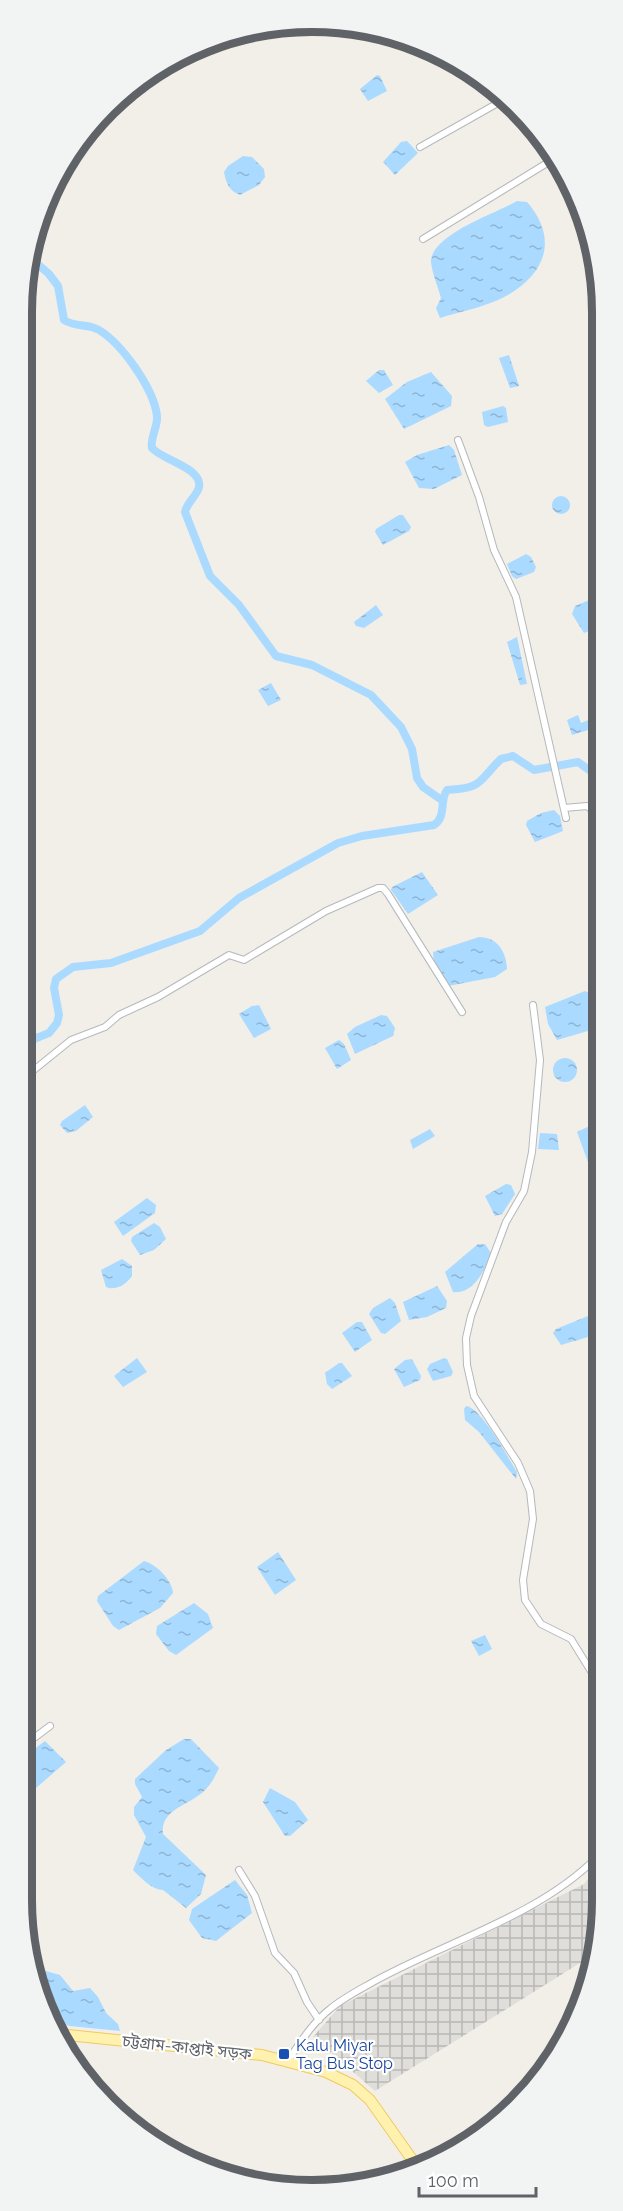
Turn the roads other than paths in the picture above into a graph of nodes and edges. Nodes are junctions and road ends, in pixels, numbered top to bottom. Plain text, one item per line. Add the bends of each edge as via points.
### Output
1 (498, 103) edge
2 (420, 147) dead end
3 (548, 162) edge
4 (423, 239) dead end
5 (458, 440) dead end
6 (564, 808) junction
7 (592, 811) edge
8 (566, 818) dead end
9 (533, 1005) dead end
10 (462, 1012) dead end
11 (32, 1072) edge
12 (592, 1673) edge
13 (50, 1726) dead end
14 (32, 1739) edge
15 (592, 1862) edge
16 (239, 1870) dead end
17 (319, 2019) junction
18 (67, 2035) edge
19 (287, 2062) junction
20 (413, 2161) edge

1 - 2 street
3 - 4 street
5 - 6 street via 494,550 516,597
6 - 7 street via 587,807
6 - 8 street
9 - 12 street via 540,1069 532,1152 524,1191 506,1222 471,1316 466,1365 474,1396 518,1463 530,1491 533,1519 523,1580 529,1609 541,1624 571,1639
10 - 11 street via 388,894 378,888 326,911 244,960 229,955 105,1027 72,1040
13 - 14 street
15 - 17 street via 553,1892 384,1976
16 - 17 street via 255,1896 274,1953 294,1973
17 - 19 street
18 - 19 main road, চট্টগ্রাম-কাপ্তাই সড়ক via 262,2055
19 - 20 main road, চট্টগ্রাম-কাপ্তাই সড়ক via 326,2072 353,2085 370,2100

